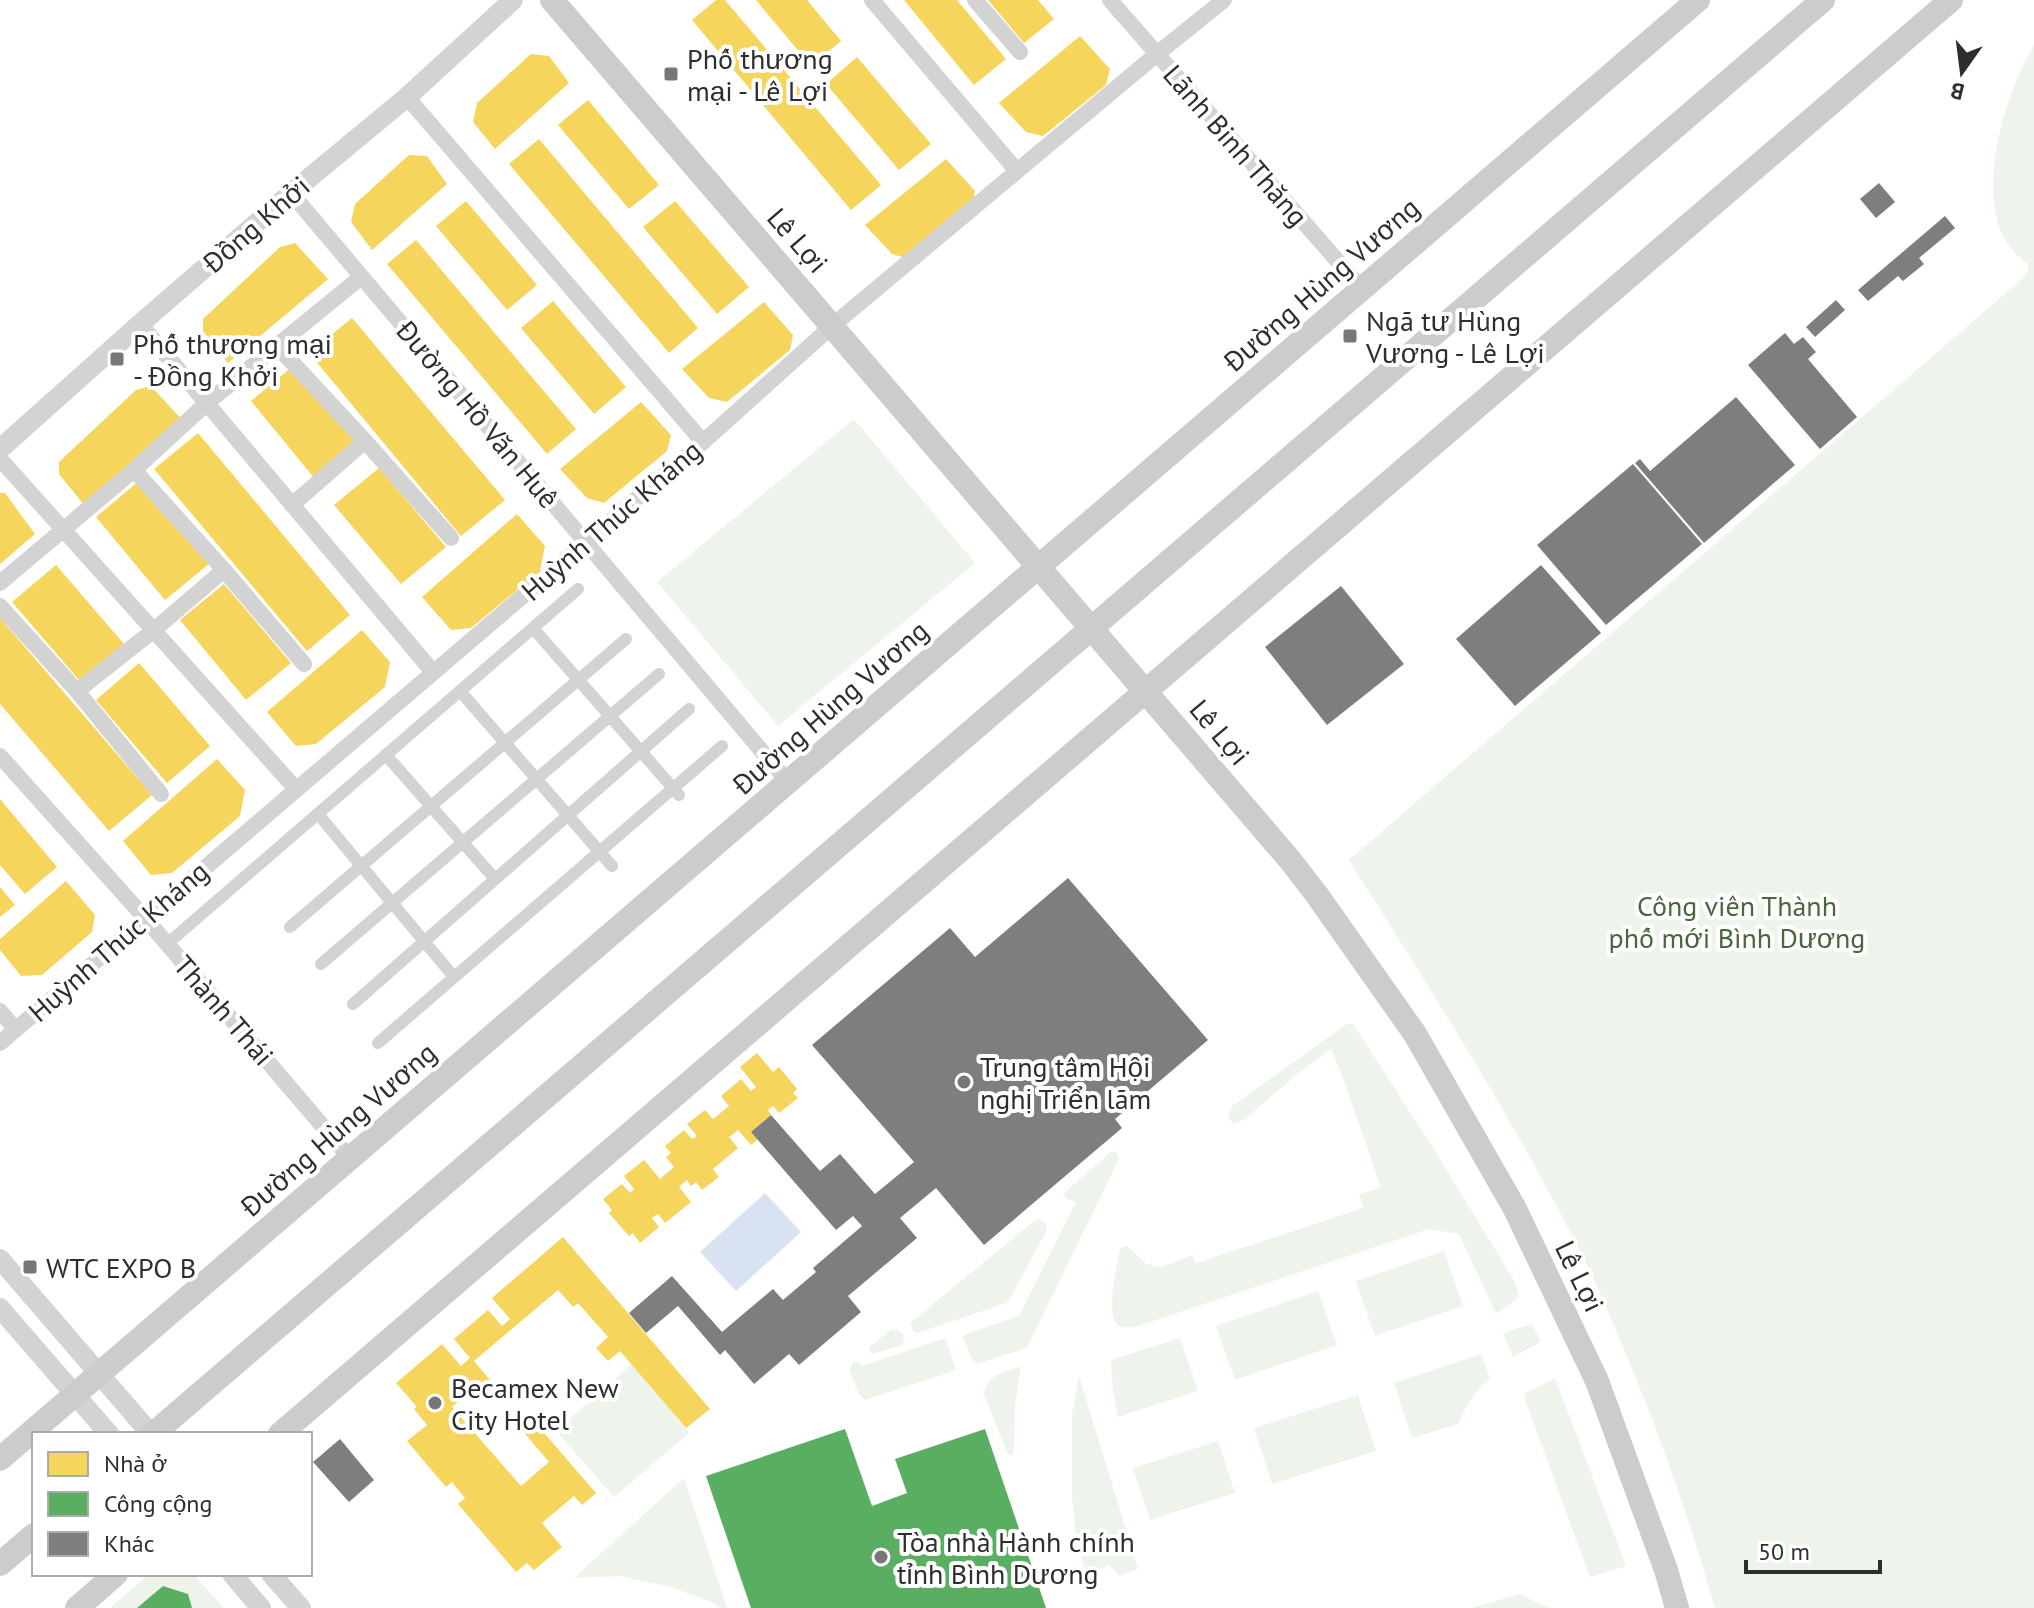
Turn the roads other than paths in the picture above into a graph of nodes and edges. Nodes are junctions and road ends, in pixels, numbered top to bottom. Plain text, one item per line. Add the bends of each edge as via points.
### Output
1 (513, 0) edge
2 (552, 0) edge
3 (975, 0) edge
4 (1110, 0) edge
5 (1224, 0) edge
6 (1698, 0) edge
7 (1823, 0) edge
8 (1951, 0) edge
9 (874, 1) edge
10 (1020, 52) dead end
11 (1157, 54) junction
12 (407, 97) junction
13 (1017, 171) junction
14 (291, 193) junction
15 (361, 277) junction
16 (1362, 289) junction
17 (140, 324) junction
18 (832, 326) junction
19 (277, 346) junction
20 (207, 403) junction
21 (365, 441) junction
22 (703, 442) junction
23 (0, 449) edge
24 (0, 459) edge
25 (134, 470) junction
26 (292, 505) junction
27 (63, 529) junction
28 (451, 538) dead end
29 (586, 542) junction
30 (1038, 567) junction
31 (224, 570) junction
32 (0, 583) edge
33 (578, 589) dead end
34 (0, 606) edge
35 (533, 628) junction
36 (1091, 628) junction
37 (154, 630) junction
38 (626, 639) dead end
39 (304, 664) dead end
40 (433, 672) junction
41 (659, 674) dead end
42 (578, 680) junction
43 (77, 691) junction
44 (460, 691) junction
45 (1146, 691) junction
46 (689, 709) dead end
47 (610, 716) junction
48 (505, 743) junction
49 (722, 746) dead end
50 (640, 751) junction
51 (386, 755) junction
52 (0, 756) edge
53 (537, 779) junction
54 (788, 782) junction
55 (296, 789) junction
56 (676, 792) junction
57 (161, 794) dead end
58 (431, 806) junction
59 (318, 814) junction
60 (568, 815) junction
61 (462, 842) junction
62 (600, 852) junction
63 (361, 866) junction
64 (612, 866) dead end
65 (495, 879) junction
66 (392, 903) junction
67 (145, 918) junction
68 (290, 927) dead end
69 (424, 941) junction
70 (167, 944) junction
71 (321, 964) dead end
72 (454, 977) junction
73 (353, 1004) dead end
74 (0, 1011) edge
75 (15, 1029) junction
76 (0, 1043) edge
77 (378, 1043) dead end
78 (350, 1158) junction
79 (0, 1259) edge
80 (0, 1308) edge
81 (100, 1373) junction
82 (75, 1395) junction
83 (107, 1432) edge
84 (150, 1432) edge
85 (154, 1432) edge
86 (282, 1432) edge
87 (0, 1459) edge
88 (32, 1537) edge
89 (0, 1564) edge
90 (114, 1576) edge
91 (234, 1576) edge
92 (273, 1576) edge
93 (77, 1608) edge
94 (261, 1608) edge
95 (301, 1608) edge
96 (1677, 1608) edge

1 - 12 street, Đồng Khởi
2 - 18 main road, Lê Lợi
3 - 10 street
4 - 11 street, Lãnh Binh Thăng
5 - 11 street, Huỳnh Thúc Kháng
6 - 16 main road, Đường Hùng Vương
7 - 36 main road
8 - 45 main road
9 - 13 street
11 - 13 street, Huỳnh Thúc Kháng
11 - 16 street, Lãnh Binh Thăng
12 - 14 street, Đồng Khởi
12 - 22 street
13 - 18 street, Huỳnh Thúc Kháng
14 - 15 street, Đường Hồ Văn Huê
14 - 17 street, Đồng Khởi
15 - 19 street
15 - 29 street, Đường Hồ Văn Huê
16 - 30 main road, Đường Hùng Vương
17 - 20 street
17 - 23 street, Đồng Khởi
18 - 22 street, Huỳnh Thúc Kháng
18 - 30 main road, Lê Lợi
19 - 20 street
19 - 21 street
20 - 25 street
20 - 26 street
21 - 26 street
21 - 28 street
22 - 29 street, Huỳnh Thúc Kháng
24 - 27 street
25 - 27 street
25 - 31 street
26 - 40 street
27 - 32 street
27 - 37 street
29 - 40 street, Huỳnh Thúc Kháng
29 - 54 street, Đường Hồ Văn Huê
30 - 36 main road, Lê Lợi
30 - 54 main road, Đường Hùng Vương
31 - 37 street
31 - 39 street
33 - 35 street
34 - 43 street
35 - 42 street
35 - 44 street
36 - 45 main road, Lê Lợi
36 - 85 main road
37 - 43 street
37 - 55 street
38 - 42 street
40 - 55 street, Huỳnh Thúc Kháng
41 - 47 street
42 - 47 street
42 - 48 street
43 - 57 street
44 - 48 street
44 - 51 street
45 - 86 main road
45 - 96 main road, Lê Lợi via 1308,882 1415,1034 1515,1209 1597,1381
46 - 50 street
47 - 50 street
47 - 53 street
48 - 53 street
48 - 58 street
49 - 56 street
50 - 56 street
50 - 60 street
51 - 58 street
51 - 59 street
52 - 67 street, Thành Thái
53 - 60 street
53 - 61 street
54 - 78 main road, Đường Hùng Vương
55 - 67 street, Huỳnh Thúc Kháng
56 - 62 street
58 - 61 street
58 - 63 street
59 - 63 street
59 - 70 street
60 - 62 street
60 - 65 street
61 - 65 street
61 - 66 street
62 - 64 street
62 - 72 street
63 - 66 street
63 - 68 street
65 - 69 street
66 - 69 street
66 - 71 street
67 - 70 street, Thành Thái
67 - 75 street, Huỳnh Thúc Kháng
69 - 72 street
69 - 73 street
70 - 78 street, Thành Thái
72 - 77 street
74 - 75 street
75 - 76 street, Huỳnh Thúc Kháng
78 - 81 main road, Đường Hùng Vương
79 - 81 street
80 - 82 street
81 - 82 main road, Đường Hùng Vương
81 - 84 street
82 - 83 street
82 - 87 main road, Đường Hùng Vương
88 - 89 main road
90 - 93 main road
91 - 94 street
92 - 95 street

